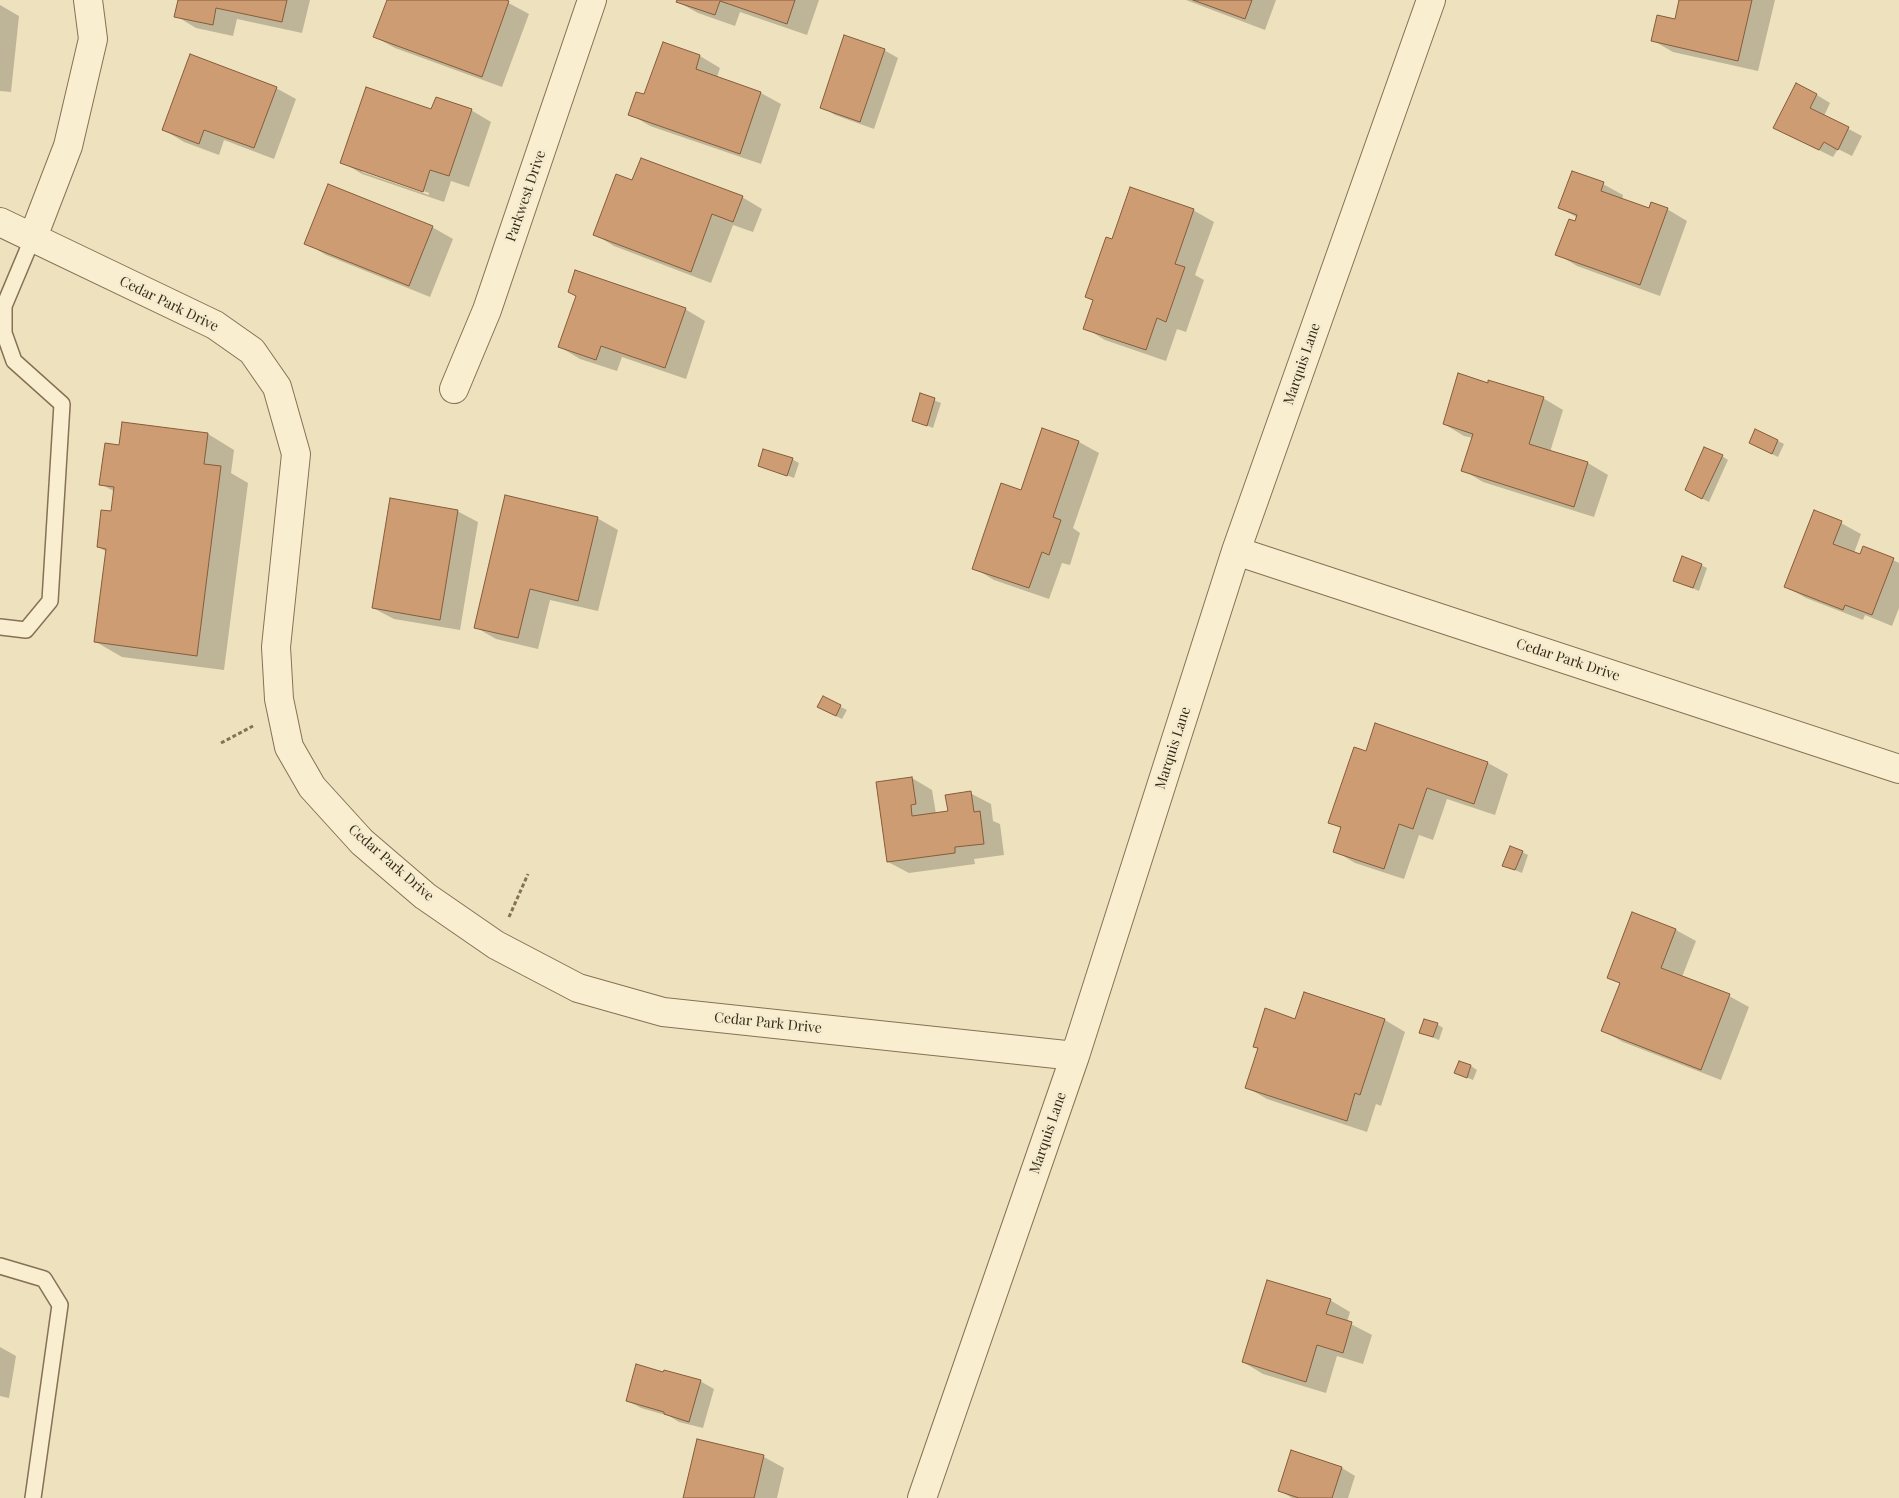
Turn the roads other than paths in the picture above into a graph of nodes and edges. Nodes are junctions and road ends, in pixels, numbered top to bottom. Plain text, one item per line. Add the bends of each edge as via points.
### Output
1 (88, 0) edge
2 (592, 0) edge
3 (1431, 0) edge
4 (0, 222) edge
5 (33, 238) junction
6 (454, 389) dead end
7 (1236, 551) junction
8 (0, 627) edge
9 (1899, 769) edge
10 (1075, 1056) junction
11 (0, 1266) edge
12 (33, 1498) edge
13 (922, 1498) edge

1 - 5 street via 93,39 68,146
2 - 6 street, Parkwest Drive via 487,310
3 - 7 street, Marquis Lane
4 - 5 street, Cedar Park Drive
5 - 8 lane via 4,306 4,333 14,361 62,404 50,601 26,630
5 - 10 street, Cedar Park Drive via 215,325 252,351 277,387 296,454 276,647 278,699 290,748 312,786 362,842 425,896 496,945 578,988 663,1012
7 - 9 street, Cedar Park Drive
7 - 10 street, Marquis Lane
10 - 13 street, Marquis Lane
11 - 12 lane via 44,1279 60,1305

